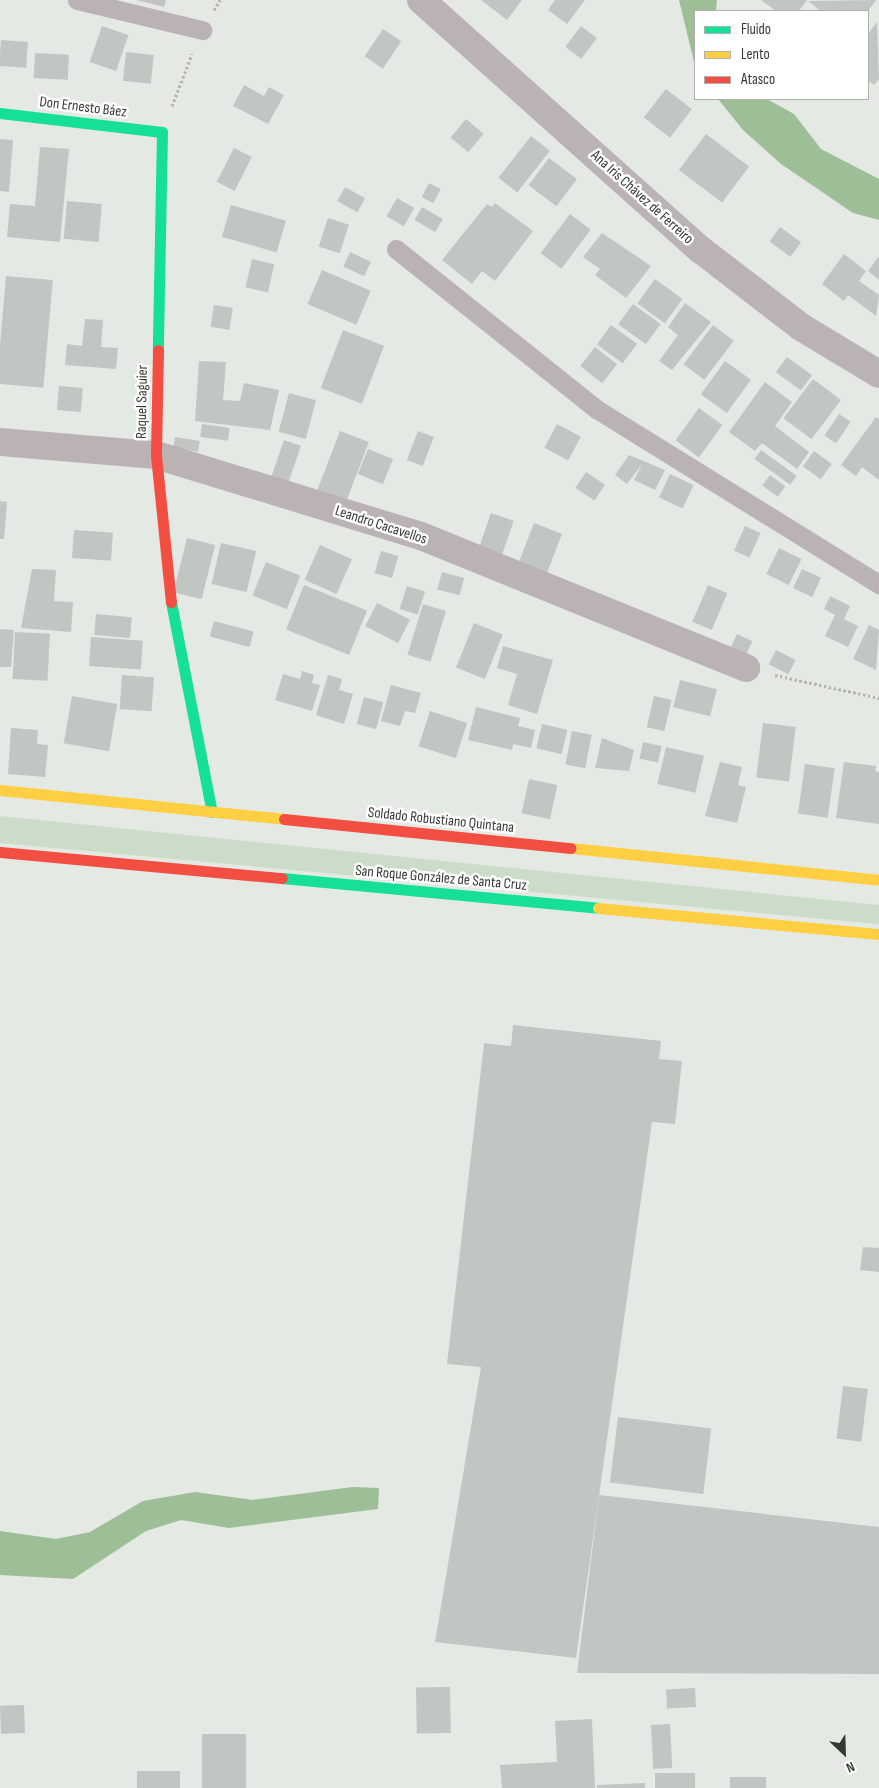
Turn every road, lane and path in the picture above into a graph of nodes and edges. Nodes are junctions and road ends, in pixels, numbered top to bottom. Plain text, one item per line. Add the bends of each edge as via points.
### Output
1 (77, 0) edge
2 (220, 0) edge
3 (421, 0) edge
4 (202, 30) junction
5 (0, 113) edge
6 (162, 132) junction
7 (396, 249) dead end
8 (879, 374) edge
9 (0, 442) edge
10 (156, 455) junction
11 (879, 584) edge
12 (746, 668) joint
13 (879, 698) edge
14 (0, 790) edge
15 (212, 812) junction
16 (0, 852) edge
17 (879, 880) edge
18 (879, 934) edge

1 - 4 lane
2 - 4 path
3 - 8 street, Ana Iris Chávez de Ferreiro via 701,250 801,327
4 - 6 path
5 - 6 street, Don Ernesto Báez
6 - 10 street, Raquel Saguier
7 - 11 lane via 598,410
9 - 10 street, Leandro Cacavellos
10 - 12 street, Leandro Cacavellos via 420,536
10 - 15 street, Raquel Saguier via 173,625
12 - 13 path
14 - 15 street, Soldado Robustiano Quintana
15 - 17 street, Soldado Robustiano Quintana
16 - 18 street, San Roque González de Santa Cruz

